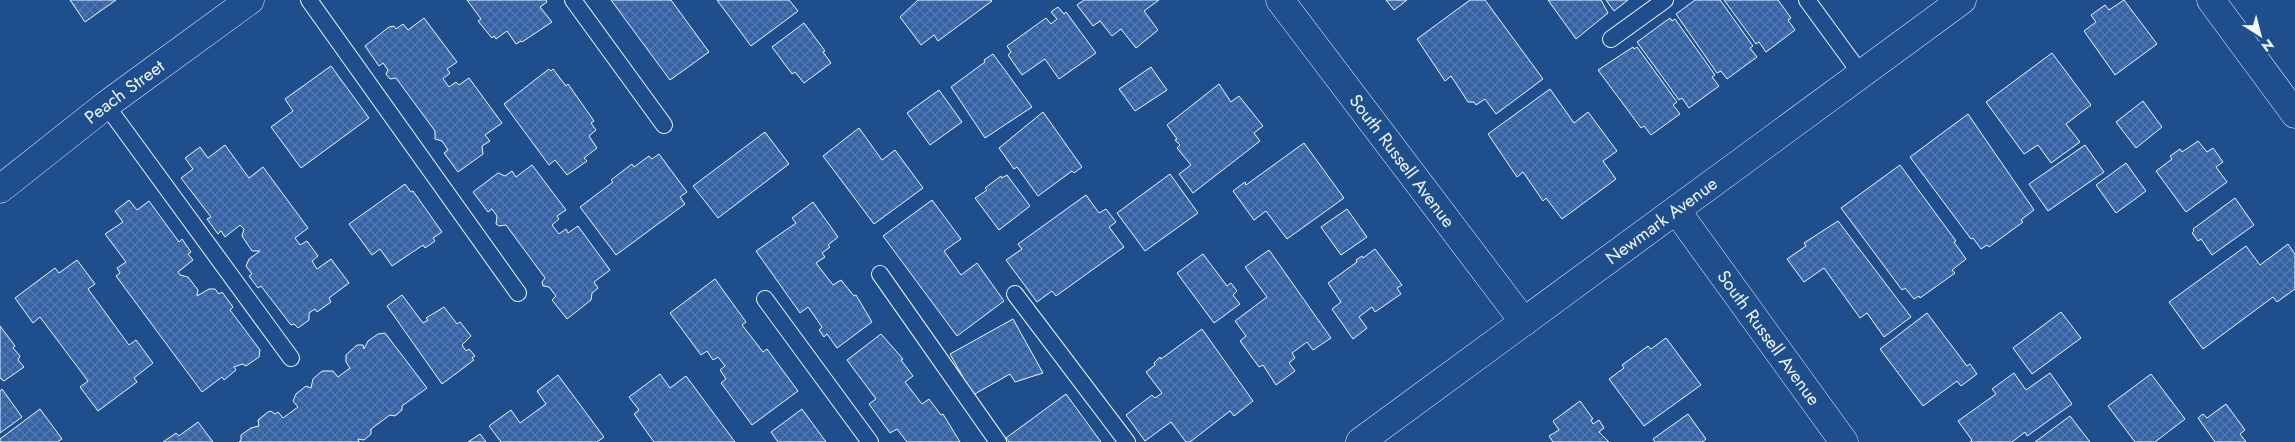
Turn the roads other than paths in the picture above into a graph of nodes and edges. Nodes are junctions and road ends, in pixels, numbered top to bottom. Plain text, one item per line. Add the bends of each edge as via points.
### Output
1 (250, 0) edge
2 (309, 0) edge
3 (573, 0) edge
4 (1280, 0) edge
5 (1665, 0) edge
6 (1807, 0) edge
7 (1962, 0) edge
8 (2211, 0) edge
9 (1611, 39) dead end
10 (1860, 74) junction
11 (106, 105) junction
12 (2295, 114) edge
13 (664, 125) dead end
14 (0, 188) edge
15 (1676, 210) junction
16 (880, 274) dead end
17 (518, 292) dead end
18 (1016, 294) dead end
19 (764, 299) dead end
20 (1524, 322) junction
21 (291, 358) dead end
22 (870, 442) edge
23 (998, 442) edge
24 (1127, 442) edge
25 (1360, 442) edge
26 (1844, 442) edge

1 - 11 street, Peach Street
2 - 17 lane
3 - 13 lane
4 - 20 street, South Russell Avenue
5 - 9 lane
6 - 10 lane
7 - 10 street, Newmark Avenue
8 - 12 street
10 - 15 street, Newmark Avenue
11 - 14 street, Peach Street
11 - 21 lane
15 - 20 street, Newmark Avenue
15 - 26 street, South Russell Avenue
16 - 23 lane
18 - 24 lane
19 - 22 lane
20 - 25 street, Newmark Avenue

